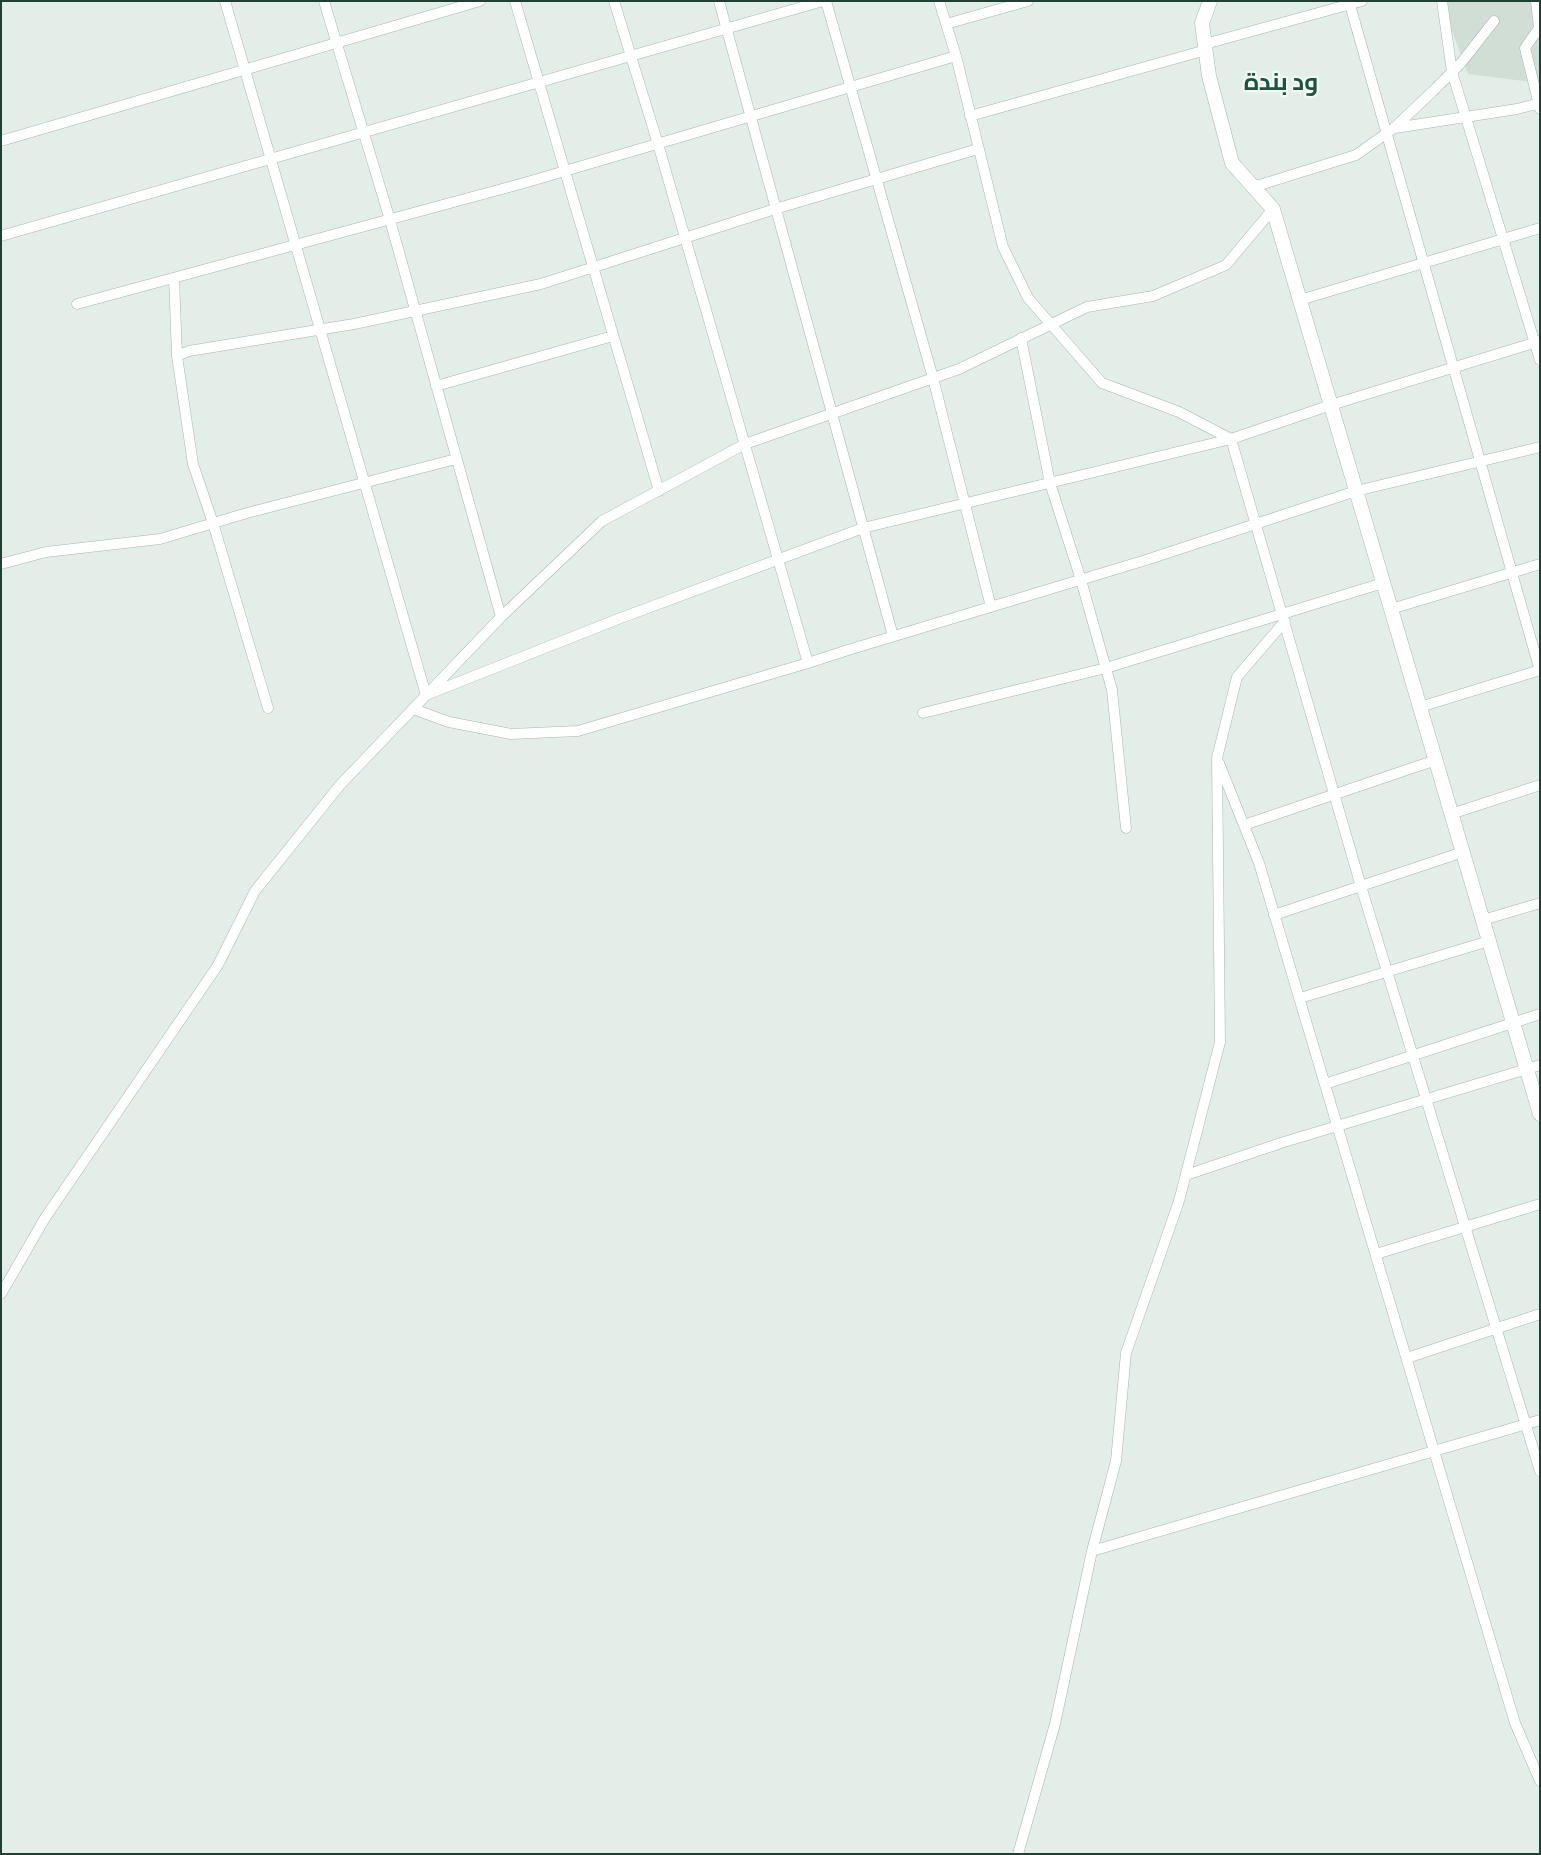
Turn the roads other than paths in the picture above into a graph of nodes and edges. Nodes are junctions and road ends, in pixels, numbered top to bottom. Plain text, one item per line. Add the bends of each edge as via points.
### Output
1 (225, 1) edge
2 (324, 1) edge
3 (480, 1) edge
4 (515, 1) edge
5 (614, 1) edge
6 (719, 1) edge
7 (824, 1) edge
8 (939, 1) edge
9 (1028, 1) edge
10 (1210, 1) edge
11 (1362, 1) edge
12 (1442, 1) edge
13 (1536, 1) edge
14 (1350, 4) junction
15 (1494, 21) dead end
16 (946, 24) junction
17 (726, 29) junction
18 (337, 43) junction
19 (1205, 47) junction
20 (631, 56) junction
21 (956, 56) junction
22 (244, 70) junction
23 (1452, 72) junction
24 (539, 83) junction
25 (850, 87) junction
26 (1539, 105) edge
27 (750, 116) junction
28 (970, 116) junction
29 (1466, 116) junction
30 (1390, 130) junction
31 (364, 133) junction
32 (1, 141) edge
33 (658, 144) junction
34 (978, 149) junction
35 (270, 159) junction
36 (565, 171) junction
37 (876, 179) junction
38 (1253, 187) junction
39 (775, 209) junction
40 (1273, 210) junction
41 (390, 220) junction
42 (1540, 228) edge
43 (1, 236) edge
44 (685, 237) junction
45 (1503, 239) junction
46 (295, 245) junction
47 (1424, 263) junction
48 (593, 267) junction
49 (174, 278) junction
50 (1300, 300) junction
51 (77, 304) dead end
52 (415, 311) junction
53 (1050, 324) junction
54 (319, 330) junction
55 (613, 336) junction
56 (1021, 338) junction
57 (1537, 342) edge
58 (177, 356) junction
59 (1540, 360) edge
60 (1453, 368) junction
61 (933, 378) junction
62 (436, 386) junction
63 (1331, 405) junction
64 (832, 414) junction
65 (1231, 439) junction
66 (745, 444) junction
67 (1540, 448) edge
68 (456, 459) junction
69 (1480, 462) junction
70 (364, 483) junction
71 (1050, 483) junction
72 (659, 491) junction
73 (1356, 491) junction
74 (965, 504) junction
75 (213, 524) junction
76 (1256, 524) junction
77 (863, 528) junction
78 (778, 560) junction
79 (1, 564) edge
80 (1540, 564) edge
81 (1512, 572) junction
82 (1081, 580) junction
83 (1383, 583) junction
84 (991, 607) junction
85 (1391, 609) junction
86 (500, 617) junction
87 (1283, 617) junction
88 (893, 636) junction
89 (808, 663) junction
90 (1106, 668) junction
91 (1540, 671) edge
92 (426, 695) junction
93 (1420, 707) junction
94 (268, 708) dead end
95 (413, 709) junction
96 (923, 713) dead end
97 (1217, 758) junction
98 (1436, 760) junction
99 (1540, 785) edge
100 (1334, 795) junction
101 (1451, 814) junction
102 (1244, 825) junction
103 (1126, 828) dead end
104 (1463, 852) junction
105 (1360, 886) junction
106 (1540, 903) edge
107 (1274, 915) junction
108 (1482, 920) junction
109 (1489, 942) junction
110 (1387, 972) junction
111 (1300, 998) junction
112 (1540, 1014) edge
113 (1513, 1023) junction
114 (1412, 1056) junction
115 (1533, 1067) edge
116 (1325, 1084) junction
117 (1426, 1100) junction
118 (1540, 1114) edge
119 (1338, 1126) junction
120 (1186, 1175) junction
121 (1540, 1204) edge
122 (1465, 1227) junction
123 (1376, 1254) junction
124 (1, 1294) edge
125 (1540, 1314) edge
126 (1496, 1329) junction
127 (1407, 1358) junction
128 (1540, 1420) edge
129 (1525, 1424) junction
130 (1434, 1451) junction
131 (1540, 1471) edge
132 (1092, 1551) junction
133 (1540, 1781) edge
134 (1018, 1854) edge

1 - 22 street
2 - 18 street
3 - 18 street
4 - 24 street
5 - 20 street
6 - 17 street
7 - 17 street
7 - 25 street
8 - 16 street
9 - 16 street
10 - 19 street via 1202,23
11 - 14 street
12 - 23 street
13 - 26 street via 1539,28 1525,48
14 - 19 street
14 - 30 street
15 - 23 street
16 - 21 street
17 - 20 street
17 - 27 street
18 - 22 street
18 - 31 street
19 - 28 street
19 - 38 street via 1209,76 1232,163
20 - 24 street
20 - 33 street
21 - 25 street
21 - 28 street
22 - 32 street
22 - 35 street
23 - 29 street
23 - 30 street
24 - 31 street
24 - 36 street
25 - 27 street
25 - 37 street
26 - 29 street
27 - 33 street
27 - 39 street
28 - 34 street
29 - 30 street
29 - 45 street
30 - 38 street via 1356,155
30 - 47 street
31 - 35 street
31 - 41 street
33 - 36 street
33 - 44 street
34 - 37 street
34 - 53 street via 1003,247 1028,298
35 - 43 street
35 - 46 street
36 - 41 street
36 - 48 street
37 - 39 street
37 - 61 street
38 - 40 street
39 - 44 street
39 - 64 street
40 - 50 street
40 - 53 street via 1226,265 1153,296 1087,307
41 - 46 street
41 - 52 street
42 - 45 street
44 - 48 street
44 - 66 street
45 - 47 street
45 - 57 street
46 - 49 street
46 - 54 street
47 - 50 street
47 - 60 street
48 - 52 street via 542,284
48 - 55 street
49 - 51 street
49 - 58 street
50 - 63 street
52 - 54 street
52 - 62 street
53 - 56 street
53 - 65 street via 1102,384 1179,412
54 - 58 street via 189,351
54 - 70 street
55 - 62 street
55 - 72 street
56 - 61 street via 959,369
56 - 71 street
57 - 59 street
57 - 60 street
58 - 75 street via 193,464
60 - 63 street
60 - 69 street
61 - 64 street
61 - 74 street
62 - 68 street
63 - 65 street
63 - 73 street
64 - 66 street
64 - 77 street
65 - 71 street
65 - 76 street
66 - 72 street
66 - 78 street
67 - 69 street
68 - 70 street
68 - 86 street
69 - 73 street
69 - 81 street
70 - 75 street
70 - 92 street
71 - 74 street
71 - 82 street
72 - 86 street via 602,521
73 - 76 street
73 - 83 street
74 - 77 street
74 - 84 street
75 - 79 street via 160,539 46,552
75 - 94 street
76 - 82 street
76 - 87 street
77 - 78 street
77 - 88 street
78 - 89 street
78 - 92 street
80 - 81 street
81 - 85 street
81 - 91 street
82 - 84 street
82 - 90 street
83 - 85 street
83 - 87 street
84 - 88 street
85 - 93 street
86 - 92 street
87 - 90 street
87 - 97 street via 1237,677
87 - 100 street
88 - 89 street
89 - 95 street via 578,731 511,734 449,722
90 - 96 street
90 - 103 street via 1112,690
91 - 93 street
92 - 95 street
93 - 98 street
95 - 124 street via 340,785 255,891 218,965 45,1218
97 - 102 street
97 - 120 street via 1220,1042
98 - 100 street
98 - 101 street
99 - 101 street
100 - 102 street
100 - 105 street
101 - 104 street
102 - 107 street
104 - 105 street
104 - 108 street
105 - 107 street
105 - 110 street
106 - 108 street
107 - 111 street
108 - 109 street
109 - 110 street
109 - 113 street
110 - 111 street
110 - 114 street
111 - 116 street
112 - 113 street
113 - 114 street
113 - 115 street
114 - 116 street
114 - 117 street
115 - 117 street
115 - 118 street
116 - 119 street
117 - 119 street
117 - 122 street
119 - 120 street
119 - 123 street
120 - 132 street via 1126,1353 1116,1461
121 - 122 street
122 - 123 street
122 - 126 street
123 - 127 street
125 - 126 street
126 - 127 street
126 - 129 street
127 - 130 street
128 - 129 street
129 - 130 street
129 - 131 street
130 - 132 street
130 - 133 street via 1515,1722
132 - 134 street via 1055,1724

